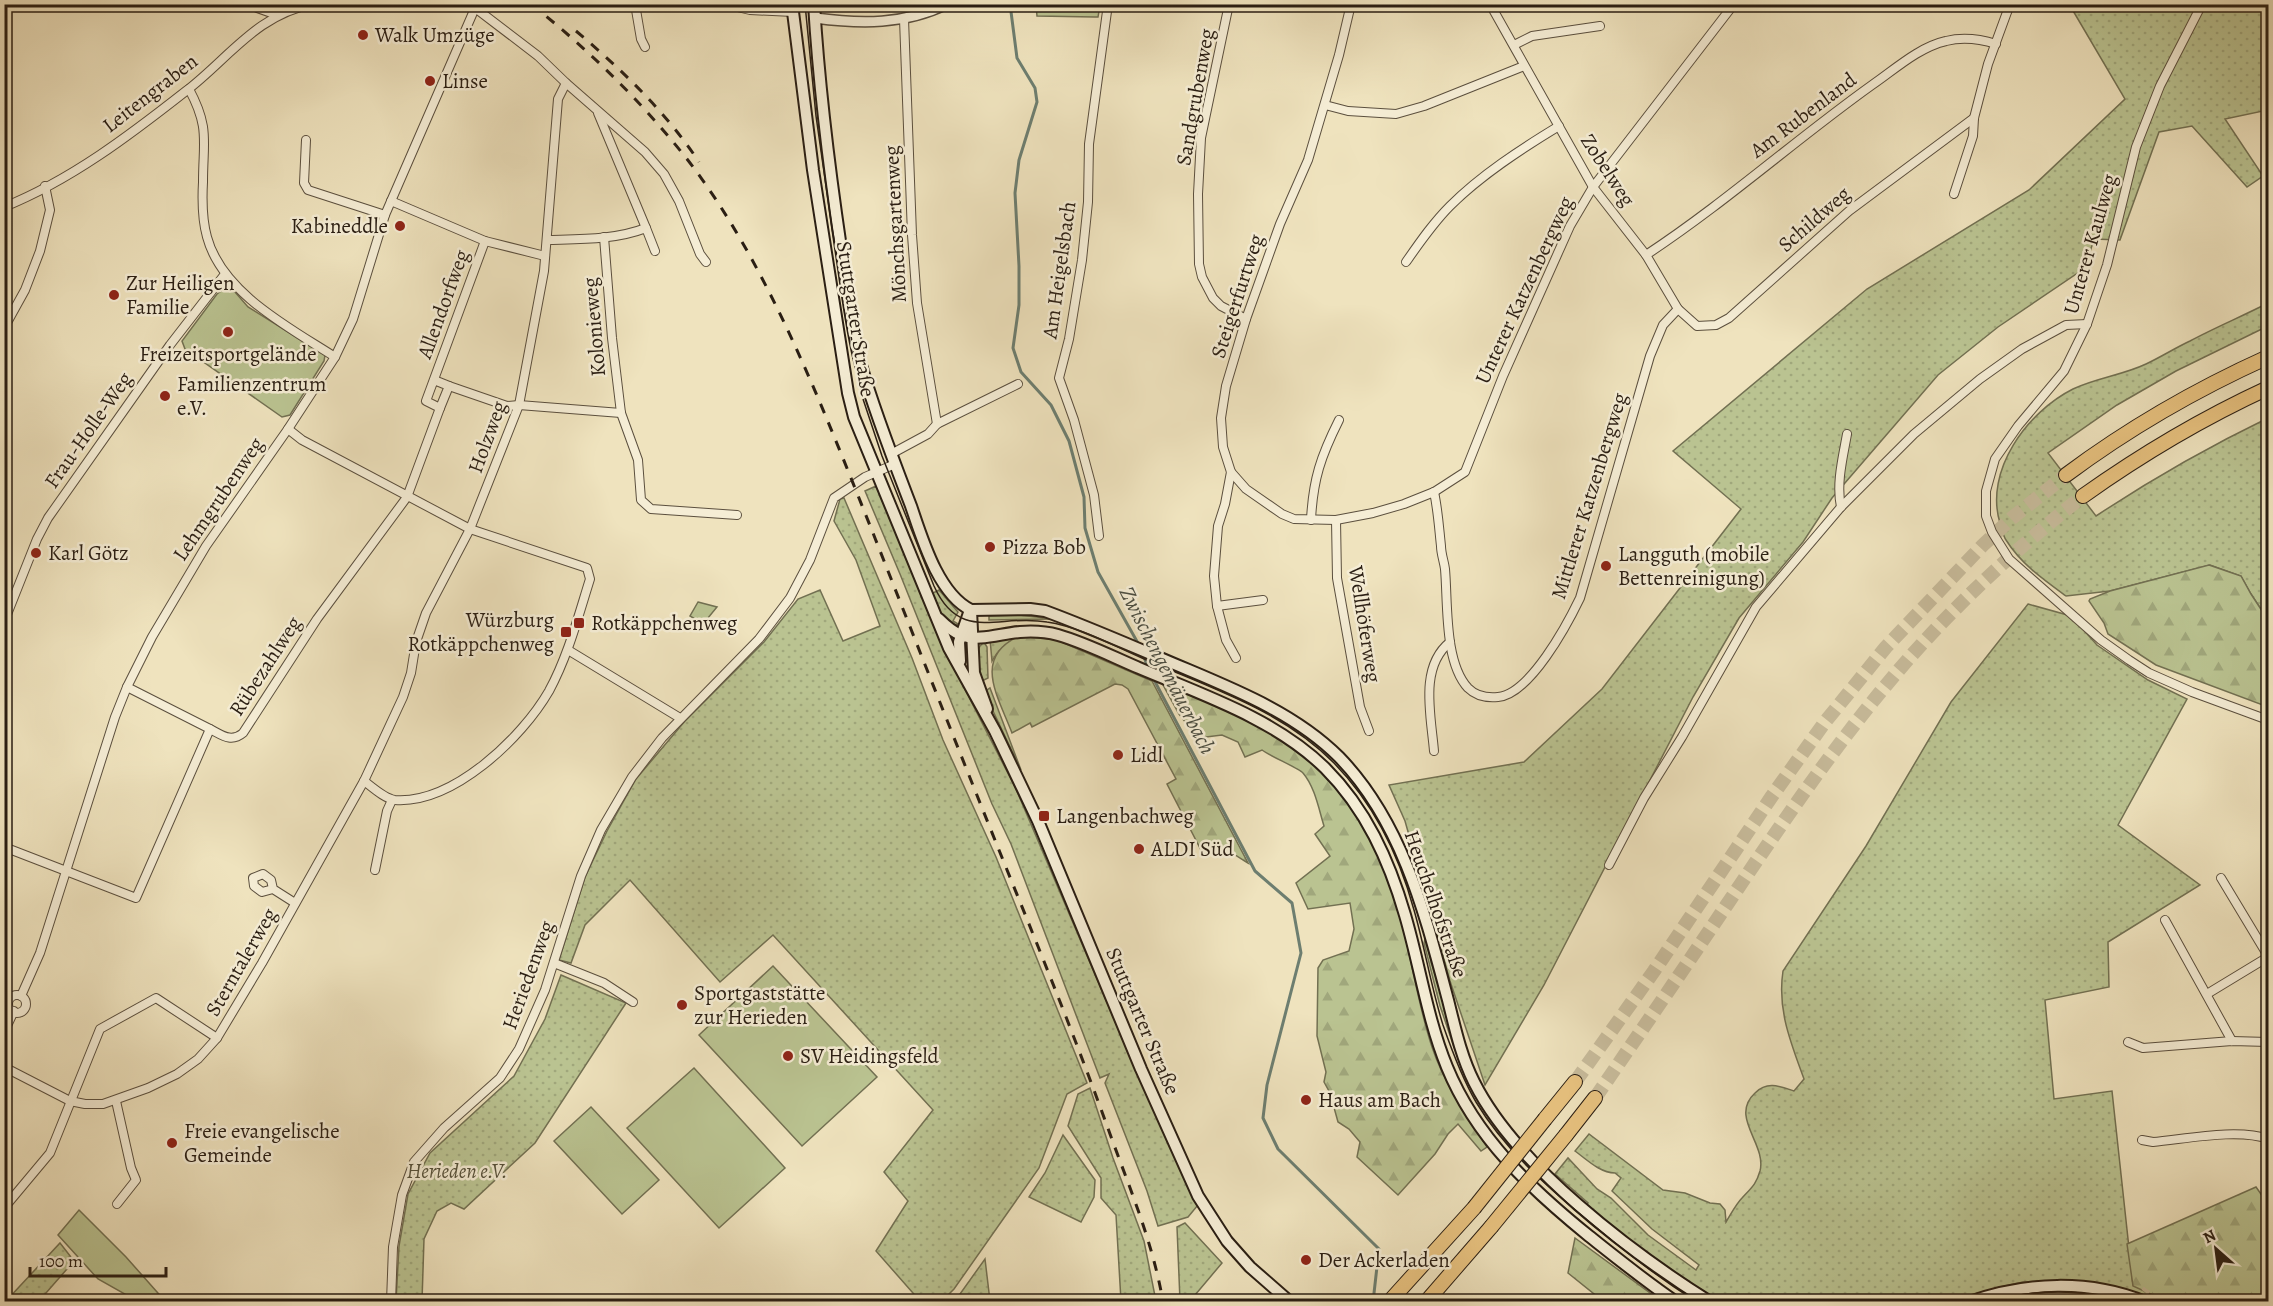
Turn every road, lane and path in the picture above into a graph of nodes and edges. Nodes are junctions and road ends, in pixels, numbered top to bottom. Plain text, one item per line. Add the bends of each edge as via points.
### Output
1 (246, 4) edge
2 (313, 4) edge
3 (635, 4) edge
4 (724, 4) edge
5 (814, 4) edge
6 (947, 4) edge
7 (1108, 4) edge
8 (1229, 4) edge
9 (1351, 4) edge
10 (1490, 4) edge
11 (1734, 4) edge
12 (2010, 4) edge
13 (2202, 4) edge
14 (472, 6) edge
15 (793, 8) edge
16 (277, 15) junction
17 (815, 18) junction
18 (904, 19) junction
19 (1600, 26) dead end
20 (1996, 44) junction
21 (1514, 45) junction
22 (645, 47) dead end
23 (1524, 66) junction
24 (566, 83) junction
25 (189, 89) junction
26 (1325, 105) junction
27 (597, 110) junction
28 (1974, 118) junction
29 (1559, 126) junction
30 (306, 140) dead end
31 (45, 186) junction
32 (1593, 187) junction
33 (1954, 194) dead end
34 (391, 201) junction
35 (4, 207) edge
36 (385, 215) junction
37 (646, 228) junction
38 (604, 237) junction
39 (547, 240) junction
40 (485, 241) junction
41 (655, 251) dead end
42 (1646, 255) junction
43 (545, 256) junction
44 (706, 262) dead end
45 (1406, 262) dead end
46 (225, 273) junction
47 (1678, 309) junction
48 (1246, 319) junction
49 (2087, 324) junction
50 (4, 328) edge
51 (335, 357) junction
52 (2268, 357) edge
53 (434, 380) junction
54 (1018, 384) dead end
55 (448, 386) junction
56 (2268, 388) edge
57 (519, 405) junction
58 (440, 408) junction
59 (621, 413) junction
60 (1339, 420) dead end
61 (937, 424) junction
62 (288, 429) junction
63 (1847, 434) dead end
64 (893, 459) junction
65 (876, 472) junction
66 (1231, 472) junction
67 (2066, 475) tunnel mouth
68 (1434, 492) junction
69 (2083, 496) tunnel mouth
70 (406, 497) junction
71 (1841, 507) junction
72 (737, 515) dead end
73 (1311, 520) junction
74 (1336, 520) junction
75 (470, 529) junction
76 (1099, 536) dead end
77 (1263, 600) dead end
78 (1217, 606) junction
79 (971, 610) junction
80 (937, 616) junction
81 (4, 622) edge
82 (967, 636) junction
83 (1450, 642) junction
84 (568, 650) junction
85 (1236, 658) dead end
86 (962, 668) junction
87 (127, 687) junction
88 (680, 718) junction
89 (2268, 720) edge
90 (210, 729) junction
91 (1369, 731) dead end
92 (995, 732) junction
93 (1434, 751) dead end
94 (364, 781) junction
95 (392, 800) junction
96 (4, 847) edge
97 (1609, 865) dead end
98 (375, 870) dead end
99 (66, 871) junction
100 (2221, 878) dead end
101 (273, 889) dead end
102 (295, 903) junction
103 (2165, 920) dead end
104 (2268, 956) edge
105 (554, 963) junction
106 (2207, 994) junction
107 (21, 996) junction
108 (633, 1002) dead end
109 (14, 1011) junction
110 (4, 1032) edge
111 (217, 1038) junction
112 (2232, 1041) junction
113 (2128, 1042) dead end
114 (2268, 1042) edge
115 (4, 1067) edge
116 (1575, 1082) tunnel mouth
117 (1595, 1098) tunnel mouth
118 (70, 1101) junction
119 (116, 1101) junction
120 (2268, 1139) edge
121 (2142, 1140) dead end
122 (117, 1204) dead end
123 (4, 1208) edge
124 (391, 1302) edge
125 (1290, 1302) edge
126 (1389, 1302) edge
127 (1426, 1302) edge
128 (1676, 1302) edge
129 (1710, 1302) edge
130 (1969, 1302) edge
131 (2145, 1302) edge

1 - 16 street
2 - 16 street, Leitengraben
3 - 22 street
4 - 15 street via 750,10
5 - 17 main road, Stuttgarter Straße
6 - 18 street
7 - 76 street, Am Heigelsbach via 1089,144 1082,260 1059,378 1094,495
8 - 48 street, Sandgrubenweg via 1201,138 1199,264 1213,298
9 - 26 street, Steigerfurtweg
10 - 21 street, Zobelweg
11 - 32 street, Unterer Katzenbergweg
12 - 20 street
13 - 49 street, Unterer Kaulweg via 2160,86 2136,147 2107,265
14 - 24 street via 538,56
14 - 34 street, Lehmgrubenweg
15 - 17 main road
15 - 65 main road, Stuttgarter Straße via 813,170 848,393
16 - 25 street, Leitengraben via 249,33
17 - 18 street via 864,22
17 - 64 main road, Stuttgarter Straße via 822,110 847,284 861,363
18 - 61 street, Mönchsgartenweg via 917,303
19 - 21 street via 1532,36
20 - 28 street
20 - 42 street, Am Rubenland via 1945,41 1917,54
21 - 23 street, Zobelweg
23 - 26 street via 1396,114 1347,111
23 - 29 street, Zobelweg
24 - 27 street
24 - 39 street, Holzweg via 558,99
25 - 31 street, Leitengraben via 92,160
25 - 46 street via 203,120 203,216 207,238
26 - 48 street, Steigerfurtweg via 1308,160
27 - 37 street
27 - 44 street via 664,174
28 - 33 street via 1973,136
28 - 47 street, Schildweg via 1849,211 1729,318 1716,325 1697,326
29 - 32 street, Zobelweg
29 - 45 street via 1506,161 1450,206
30 - 36 street via 303,183 308,190
31 - 35 street, Leitengraben
31 - 50 street via 50,210 40,251
32 - 42 street, Zobelweg
32 - 68 street, Unterer Katzenbergweg via 1570,226 1464,472
34 - 36 street, Lehmgrubenweg
34 - 40 street, Allendorfweg
36 - 51 street, Lehmgrubenweg via 353,319
37 - 38 street
37 - 41 street
38 - 39 street
38 - 59 street, Kolonieweg
39 - 43 street, Holzweg
40 - 43 street, Allendorfweg
40 - 53 street, Allendorfweg
42 - 47 street, Zobelweg
43 - 57 street, Holzweg
46 - 51 street via 264,312
46 - 81 street, Frau-Holle-Weg via 48,518
47 - 83 street, Mittlerer Katzenbergweg via 1663,325 1650,356 1580,598 1550,650 1520,686 1506,696 1487,699 1469,690 1459,674
48 - 66 street, Steigerfurtweg via 1221,418 1223,447
49 - 71 street via 2066,325 2022,349 1980,379 1914,434
49 - 89 street, Unterer Kaulweg via 2064,370 1995,459 1986,491 1986,516 1992,532 2018,568 2129,660 2181,687
51 - 62 street, Lehmgrubenweg
52 - 67 highway via 2145,420
53 - 55 street, Allendorfweg
53 - 58 street, Allendorfweg via 426,401
54 - 61 street
55 - 57 street, Allendorfweg via 507,406
55 - 58 street, Allendorfweg
56 - 69 highway via 2177,434
57 - 59 street
57 - 75 street, Holzweg
58 - 70 street, Allendorfweg
59 - 72 street, Kolonieweg via 638,460 646,506
60 - 73 street via 1321,456 1312,494
61 - 64 street
62 - 70 street
62 - 87 street, Lehmgrubenweg via 206,546
63 - 71 street via 1840,480
64 - 65 street, Heriedenweg
64 - 79 main road, Stuttgarter Straße via 943,582
65 - 80 main road, Stuttgarter Straße
65 - 88 street, Heriedenweg via 834,498 810,560 790,598 759,639
66 - 73 street, Unterer Katzenbergweg via 1246,489 1282,514
66 - 78 street, Steigerfurtweg via 1217,535
68 - 74 street, Unterer Katzenbergweg via 1373,513
68 - 83 street, Mittlerer Katzenbergweg via 1445,564
70 - 75 street
70 - 90 street, Rübezahlweg via 317,619 243,734 230,739
71 - 97 street via 1756,607
73 - 74 street, Unterer Katzenbergweg
74 - 91 street, Wellhöferweg via 1337,578 1360,707
75 - 84 street via 587,568 590,579
75 - 94 street, Holzweg via 426,613 403,697
77 - 78 street
78 - 85 street, Steigerfurtweg via 1226,640
79 - 82 main road, Stuttgarter Straße
79 - 129 main road, Heuchelhofstraße via 1045,611 1209,678 1282,714 1339,757 1365,788 1402,854 1458,1040 1475,1083 1492,1111 1526,1154 1585,1209 1660,1270
80 - 82 main road, Stuttgarter Straße
80 - 86 main road, Stuttgarter Straße
82 - 86 main road, Stuttgarter Straße via 959,651
82 - 92 main road, Stuttgarter Straße via 974,673
82 - 128 main road, Heuchelhofstraße via 1020,632 1058,635 1270,728 1325,769 1357,804 1387,862 1406,916 1427,1009 1443,1058 1478,1124 1512,1167 1557,1211
83 - 93 street via 1441,650 1431,674
84 - 88 street
84 - 95 street via 535,714 487,761 432,795
86 - 92 main road, Stuttgarter Straße
87 - 90 street
87 - 99 street, Lehmgrubenweg
88 - 105 street, Heriedenweg via 632,777 601,830 581,876
90 - 99 street, Rübezahlweg via 136,898
92 - 125 main road, Stuttgarter Straße via 1046,839 1198,1196 1227,1241
94 - 95 street
94 - 102 street, Sterntalerweg
95 - 98 street
96 - 99 street
99 - 107 street, Lehmgrubenweg via 40,953
100 - 104 street
101 - 102 street, Sterntalerweg
102 - 111 street, Sterntalerweg
103 - 106 street
104 - 106 street
105 - 108 street via 604,983
105 - 124 street, Heriedenweg via 519,1049 500,1078 444,1128 414,1162 402,1195 393,1247
106 - 112 street
107 - 109 street via 25,998 25,1007 19,1013
107 - 109 street via 10,997 8,1009
109 - 110 street
111 - 118 street, Sterntalerweg via 156,999 100,1029
111 - 119 street, Sterntalerweg via 177,1074
112 - 113 street via 2143,1048
112 - 114 street
115 - 118 street, Sterntalerweg
116 - 126 highway, bridge via 1474,1208
117 - 127 highway, bridge
118 - 119 street, Sterntalerweg
118 - 123 street, Sterntalerweg via 51,1153
119 - 122 street via 136,1179
120 - 121 street via 2241,1134
130 - 131 main road via 2019,1288 2066,1285 2100,1289

